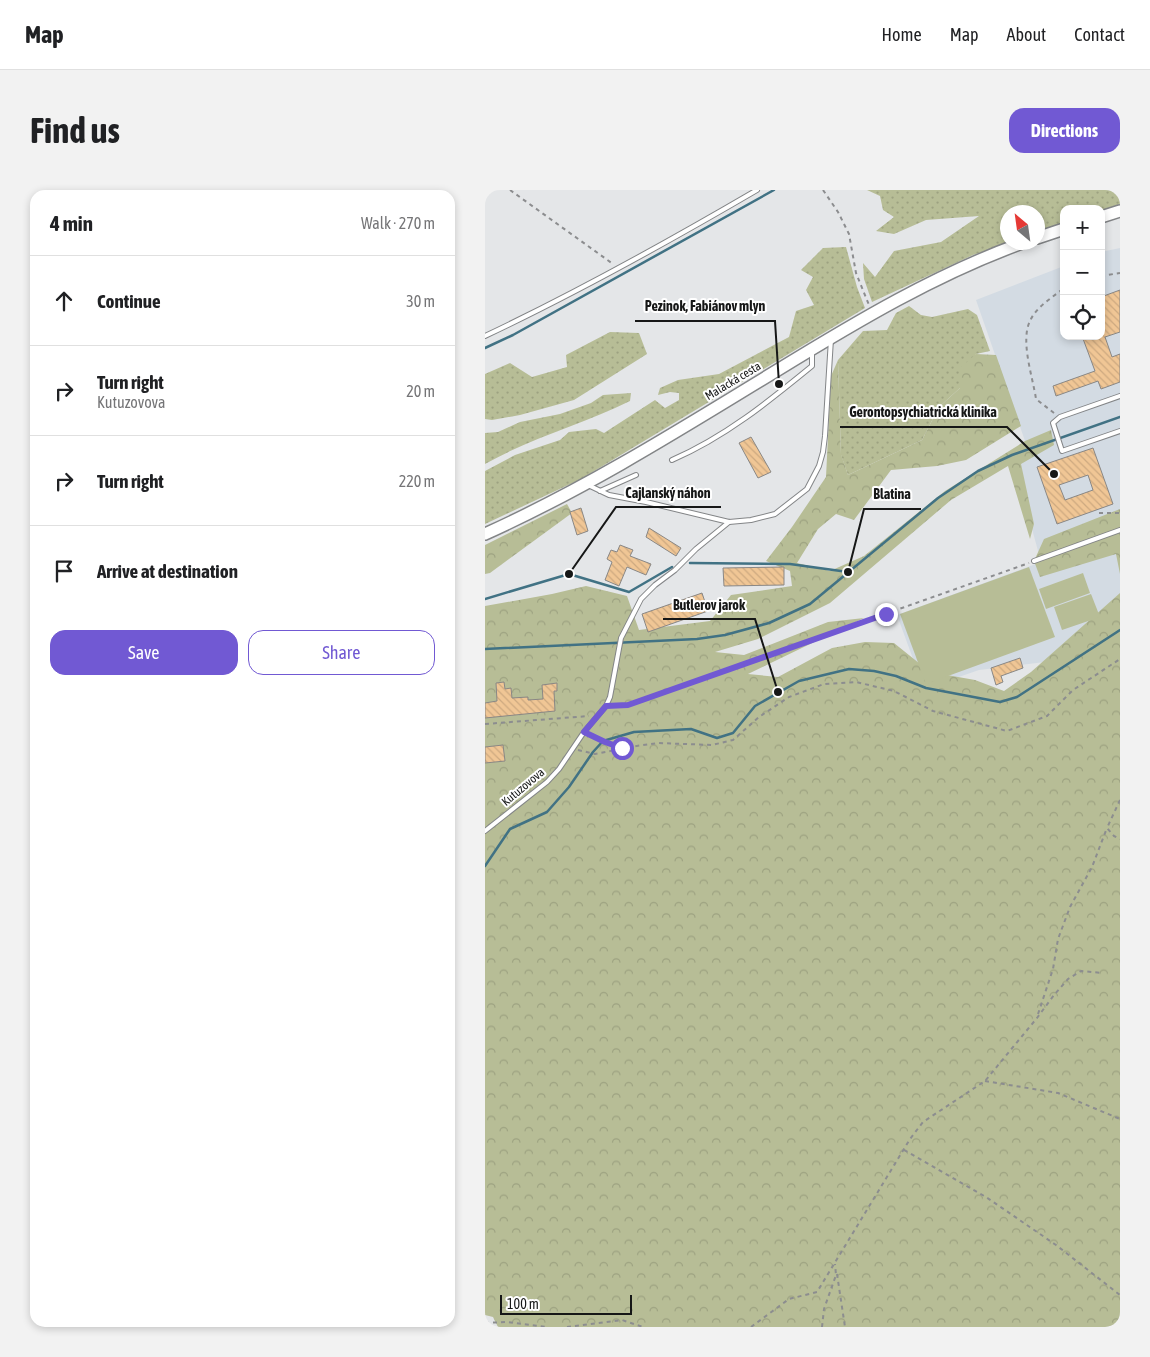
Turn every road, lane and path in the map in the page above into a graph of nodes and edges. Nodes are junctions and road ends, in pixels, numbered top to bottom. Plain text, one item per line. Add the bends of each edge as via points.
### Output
1 (510, 190) edge
2 (757, 190) edge
3 (823, 190) edge
4 (1120, 211) edge
5 (1105, 216) edge
6 (1060, 230) edge
7 (1045, 235) edge
8 (1005, 250) edge
9 (619, 268) junction
10 (1120, 273) edge
11 (1105, 275) edge
12 (1060, 291) edge
13 (873, 313) junction
14 (485, 336) edge
15 (831, 337) junction
16 (812, 349) junction
17 (1120, 396) edge
18 (1060, 417) junction
19 (1120, 431) edge
20 (672, 460) dead end
21 (636, 475) dead end
22 (586, 484) junction
23 (600, 491) junction
24 (1099, 513) dead end
25 (1120, 513) edge
26 (729, 522) junction
27 (1120, 530) edge
28 (485, 534) edge
29 (1034, 561) joint
30 (1120, 659) edge
31 (606, 706) junction
32 (599, 716) junction
33 (485, 724) edge
34 (584, 732) junction
35 (622, 748) junction
36 (573, 749) junction
37 (1120, 800) edge
38 (1107, 828) junction
39 (485, 831) edge
40 (1120, 839) edge
41 (1102, 973) dead end
42 (1037, 1018) junction
43 (985, 1081) junction
44 (1120, 1119) edge
45 (904, 1150) junction
46 (835, 1264) junction
47 (1120, 1295) edge
48 (485, 1323) edge
49 (547, 1327) edge
50 (567, 1327) edge
51 (643, 1327) edge
52 (751, 1327) edge
53 (821, 1327) edge
54 (845, 1327) edge

1 - 9 path
2 - 9 lane
3 - 13 path via 849,234 856,273
4 - 5 main road
6 - 7 main road
8 - 13 main road, Malacká cesta via 946,275
9 - 14 lane
10 - 11 path
12 - 18 path via 1030,320 1026,340 1036,399
13 - 15 main road, Malacká cesta
15 - 16 main road, Malacká cesta
15 - 26 lane via 823,452 814,478 807,489 775,514
16 - 20 lane via 812,366 766,404 727,432
16 - 22 main road, Malacká cesta
17 - 18 lane
18 - 19 lane via 1053,423 1062,451
21 - 23 lane
22 - 23 lane
22 - 28 main road, Malacká cesta
23 - 26 lane
24 - 25 path
26 - 31 lane via 648,592 632,614 617,650
27 - 29 lane
29 - 31 path via 628,705
30 - 35 path via 1073,690 1047,716 1007,731 933,711 894,691 856,682 824,684 789,697 733,740 712,745 658,743
31 - 32 lane, Kutuzovova
32 - 33 path
32 - 34 lane, Kutuzovova
34 - 35 path
34 - 36 lane, Kutuzovova
35 - 36 path via 595,754
36 - 39 lane, Kutuzovova via 547,782
37 - 38 path
38 - 40 path
38 - 42 path via 1058,939 1053,969
41 - 42 path via 1081,972 1068,979
42 - 43 path
43 - 44 path via 1058,1093
43 - 45 path via 923,1122
45 - 46 path
45 - 47 path via 986,1196 1056,1244
46 - 52 path via 817,1292 789,1298
46 - 53 path via 836,1275
46 - 54 path
48 - 49 path
50 - 51 path via 622,1320

